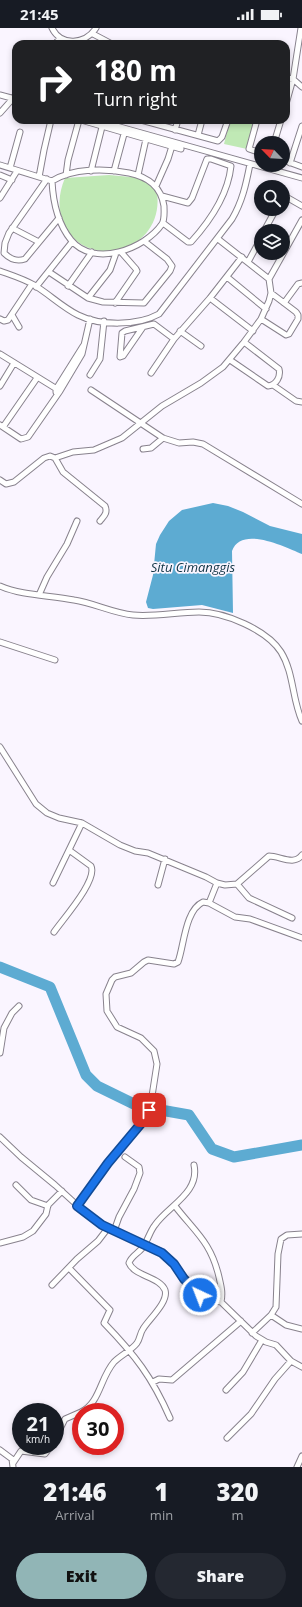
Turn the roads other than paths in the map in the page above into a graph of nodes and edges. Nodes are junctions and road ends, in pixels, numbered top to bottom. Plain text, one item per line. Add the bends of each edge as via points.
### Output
1 (52, 28) edge
2 (96, 28) edge
3 (301, 28) edge
4 (93, 34) junction
5 (60, 38) joint
6 (65, 40) edge
7 (83, 40) edge
8 (99, 40) edge
9 (290, 79) edge
10 (293, 80) junction
11 (302, 87) edge
12 (290, 90) edge
13 (0, 95) edge
14 (12, 97) edge
15 (12, 100) edge
16 (0, 113) edge
17 (50, 124) edge
18 (79, 124) edge
19 (93, 124) edge
20 (110, 124) edge
21 (158, 124) edge
22 (177, 124) edge
23 (201, 124) edge
24 (226, 124) edge
25 (256, 124) edge
26 (280, 124) edge
27 (302, 126) edge
28 (102, 127) junction
29 (175, 130) junction
30 (20, 132) dead end
31 (124, 134) junction
32 (198, 135) junction
33 (276, 136) edge
34 (146, 139) junction
35 (172, 146) junction
36 (181, 149) dead end
37 (254, 151) edge
38 (290, 163) joint
39 (250, 164) junction
40 (0, 165) edge
41 (302, 167) edge
42 (10, 168) junction
43 (17, 171) junction
44 (90, 171) junction
45 (114, 171) junction
46 (66, 174) junction
47 (0, 175) edge
48 (138, 175) junction
49 (39, 177) junction
50 (302, 178) edge
51 (12, 180) junction
52 (49, 180) junction
53 (156, 186) junction
54 (162, 196) junction
55 (0, 198) edge
56 (290, 199) edge
57 (302, 206) edge
58 (59, 218) junction
59 (302, 220) edge
60 (163, 222) junction
61 (300, 227) edge
62 (12, 228) junction
63 (218, 239) junction
64 (144, 241) junction
65 (39, 242) junction
66 (72, 242) junction
67 (254, 251) edge
68 (92, 252) junction
69 (119, 252) junction
70 (242, 257) junction
71 (248, 262) junction
72 (0, 271) edge
73 (49, 272) junction
74 (227, 277) junction
75 (269, 279) junction
76 (302, 283) edge
77 (34, 286) junction
78 (68, 286) junction
79 (271, 293) junction
80 (88, 298) junction
81 (210, 298) junction
82 (115, 303) junction
83 (284, 303) junction
84 (266, 309) junction
85 (12, 315) junction
86 (0, 319) edge
87 (90, 319) junction
88 (261, 319) junction
89 (104, 321) junction
90 (135, 322) junction
91 (19, 327) dead end
92 (143, 327) junction
93 (135, 328) junction
94 (180, 331) junction
95 (253, 331) junction
96 (174, 339) junction
97 (244, 342) junction
98 (201, 346) dead end
99 (0, 354) edge
100 (230, 360) junction
101 (14, 363) junction
102 (151, 373) dead end
103 (90, 375) dead end
104 (37, 378) junction
105 (272, 385) junction
106 (0, 386) edge
107 (91, 390) dead end
108 (57, 392) junction
109 (302, 402) edge
110 (142, 423) junction
111 (2, 426) edge
112 (163, 438) junction
113 (143, 449) dead end
114 (55, 458) junction
115 (0, 480) edge
116 (302, 504) edge
117 (77, 521) dead end
118 (100, 521) dead end
119 (0, 586) edge
120 (39, 594) junction
121 (0, 642) edge
122 (54, 660) dead end
123 (302, 721) edge
124 (0, 746) edge
125 (82, 823) junction
126 (69, 850) junction
127 (302, 855) edge
128 (165, 859) junction
129 (53, 883) dead end
130 (218, 883) junction
131 (237, 884) junction
132 (158, 885) dead end
133 (209, 903) junction
134 (292, 918) dead end
135 (54, 932) dead end
136 (302, 938) edge
137 (19, 1006) dead end
138 (0, 1053) edge
139 (0, 1137) edge
140 (125, 1157) dead end
141 (194, 1165) dead end
142 (16, 1185) dead end
143 (62, 1191) junction
144 (48, 1206) junction
145 (77, 1206) junction
146 (175, 1206) junction
147 (108, 1228) junction
148 (114, 1231) junction
149 (302, 1234) edge
150 (0, 1243) edge
151 (144, 1245) junction
152 (69, 1268) junction
153 (52, 1285) dead end
154 (221, 1302) junction
155 (271, 1315) junction
156 (241, 1321) junction
157 (302, 1329) edge
158 (252, 1333) junction
159 (262, 1340) junction
160 (129, 1349) junction
161 (291, 1361) junction
162 (302, 1367) edge
163 (153, 1382) junction
164 (226, 1390) dead end
165 (92, 1403) edge
166 (170, 1418) dead end
167 (226, 1438) dead end
168 (0, 1450) edge
169 (19, 1455) edge
170 (302, 1456) edge
171 (13, 1465) edge
172 (297, 1467) edge

1 - 5 street
2 - 4 street
3 - 10 street
4 - 7 street
4 - 8 street
5 - 6 street
9 - 10 street
10 - 11 street
10 - 12 street
13 - 14 street
15 - 16 street
17 - 49 street
18 - 46 street
19 - 28 street
20 - 39 street
21 - 29 street
22 - 29 street
23 - 32 street
24 - 32 street via 218,141
25 - 37 street via 250,149
26 - 33 street
27 - 38 street
28 - 31 street
28 - 44 street
29 - 32 street
30 - 42 street
31 - 34 street
31 - 45 street
34 - 35 street
34 - 48 street
35 - 36 street
35 - 53 street
38 - 41 street
39 - 50 street
39 - 63 street via 239,207
40 - 42 street
42 - 43 street
43 - 49 street
43 - 51 street
44 - 45 street
44 - 46 street
45 - 48 street
46 - 52 street
47 - 51 street
48 - 53 street
49 - 52 street
51 - 55 street
52 - 58 street
52 - 62 street
53 - 54 street
54 - 60 street
54 - 60 street via 188,203 207,159 231,166 213,215 191,242
56 - 57 street
58 - 65 street
58 - 66 street
59 - 61 street
60 - 64 street
61 - 75 street
62 - 65 street
62 - 65 street via 6,238 4,252 12,259 24,259
63 - 70 street
63 - 90 street via 159,314
64 - 69 street
64 - 82 street via 170,262 170,271 145,302
66 - 68 street
66 - 73 street
67 - 71 street
68 - 69 street
68 - 78 street
69 - 80 street via 110,270
69 - 82 street via 137,271
70 - 71 street
70 - 74 street
71 - 75 street
72 - 77 street
73 - 77 street
73 - 78 street
74 - 81 street
74 - 84 street
75 - 79 street
76 - 83 street via 298,284
77 - 85 street
77 - 87 street via 70,311
78 - 80 street
79 - 83 street
79 - 84 street
80 - 82 street
81 - 94 street
81 - 95 street
83 - 88 street via 298,315 288,334 280,332
84 - 88 street
85 - 86 street via 8,320
85 - 91 street
87 - 89 street
87 - 108 street via 85,344
88 - 95 street
89 - 90 street
89 - 103 street via 100,359
90 - 93 street
92 - 93 street
92 - 93 street via 124,356 120,357 122,333
92 - 96 street via 154,324
94 - 96 street
94 - 98 street
95 - 97 street
96 - 102 street
97 - 100 street
97 - 105 street via 279,369 279,377
99 - 101 street
100 - 105 street via 266,385
100 - 110 street via 212,376 162,406
101 - 104 street
101 - 106 street
104 - 108 street
104 - 111 street
105 - 109 street via 296,401
107 - 110 street
108 - 111 street via 26,439
110 - 112 street
110 - 114 street via 106,446 66,453
112 - 113 street via 151,448
112 - 116 street via 179,443 203,444
114 - 115 street via 44,458 14,482 6,484
114 - 118 street via 63,472 105,506 106,514
117 - 120 street
119 - 120 street via 16,592
120 - 123 street via 138,615 192,612 210,613 237,620 262,634 281,652 292,678
121 - 122 street
124 - 125 street via 41,809 59,818
125 - 126 street
125 - 128 street via 120,845
126 - 129 street
126 - 135 street via 91,866 92,877
127 - 131 street via 294,861 269,856
128 - 130 street
128 - 132 street
130 - 131 street
130 - 133 street
131 - 134 street via 249,898
133 - 136 street via 235,917 250,919
133 - 145 street via 203,902 198,906 187,926 178,962 144,962 131,973 112,980 106,994 107,1011 117,1026 141,1038 154,1051 157,1064 149,1110 144,1120
137 - 138 street via 4,1028
139 - 143 street
140 - 148 street via 139,1167 140,1173
141 - 146 street via 194,1180
142 - 144 street via 31,1200
143 - 144 street
143 - 145 street
144 - 150 street via 46,1214 33,1231
145 - 147 street
146 - 151 street via 154,1225
146 - 154 street via 198,1232 214,1257 222,1287
147 - 148 street
147 - 152 street
148 - 151 street
149 - 155 street via 287,1235 281,1239 278,1254 277,1305
151 - 154 street via 165,1255 200,1295
151 - 160 street via 129,1265 160,1285 165,1293 160,1306 142,1329 138,1342
152 - 153 street
152 - 160 street via 106,1305 110,1311 104,1323
154 - 156 street
155 - 157 street via 286,1325
155 - 158 street
156 - 158 street
156 - 163 street via 172,1380 160,1379
158 - 159 street
159 - 161 street via 276,1345
159 - 164 street via 243,1372
160 - 163 street
160 - 165 street via 108,1370
161 - 162 street
161 - 167 street via 275,1378 251,1414
163 - 166 street
168 - 171 street via 11,1458
169 - 171 street
170 - 172 street

